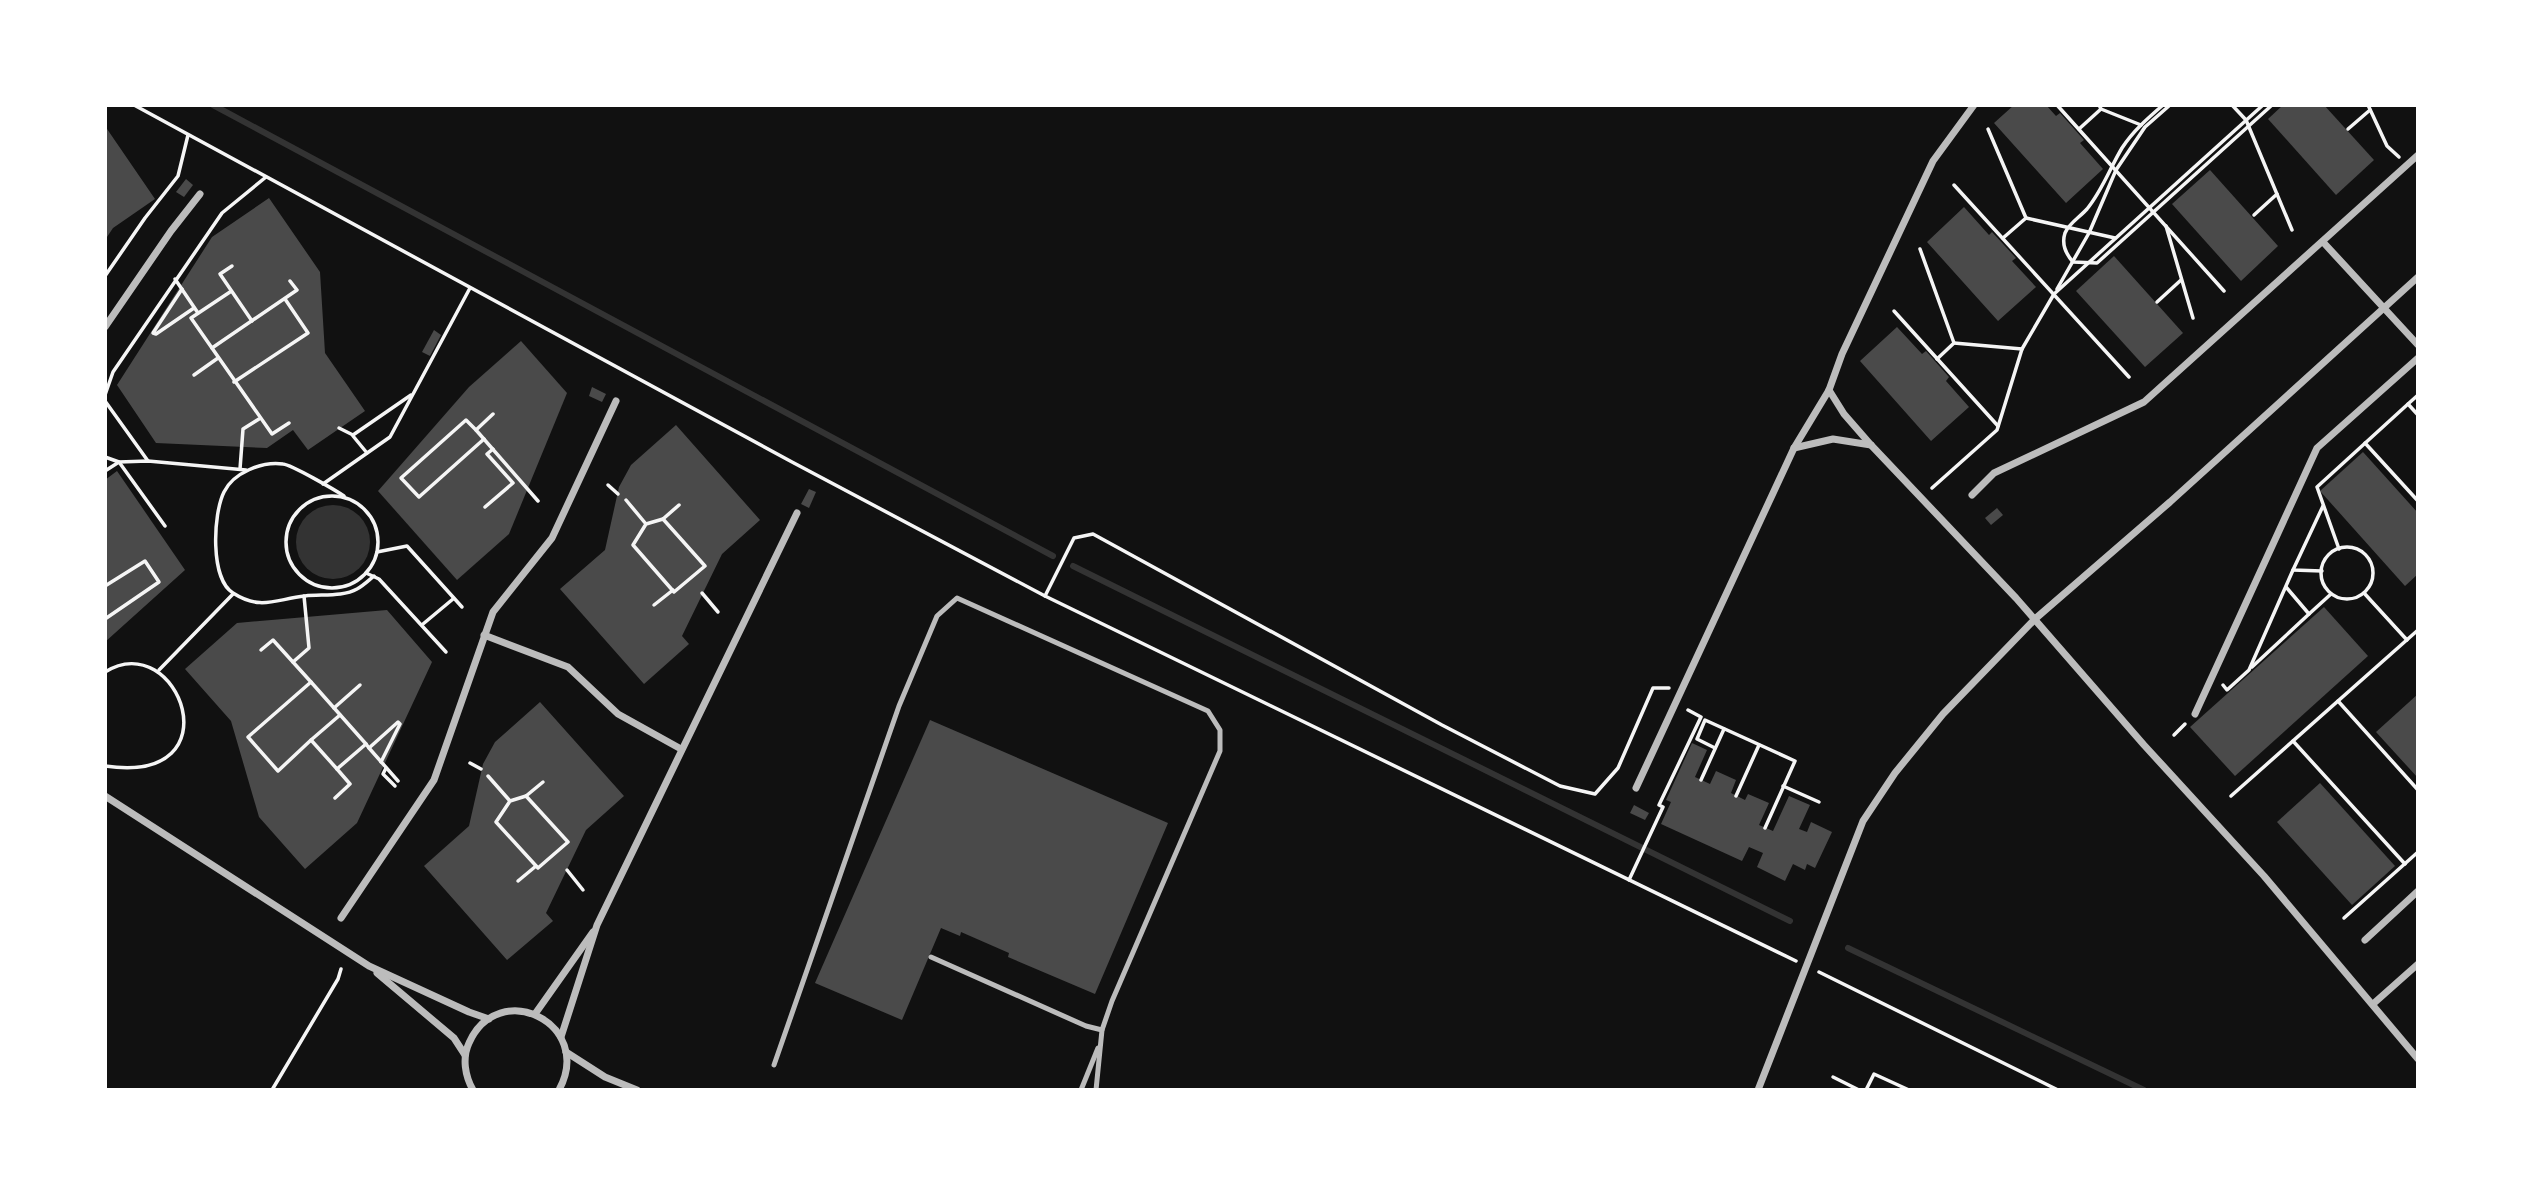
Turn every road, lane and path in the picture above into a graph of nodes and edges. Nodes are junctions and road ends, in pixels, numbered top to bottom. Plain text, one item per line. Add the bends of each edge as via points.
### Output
1 (134, 105) edge
2 (1974, 105) edge
3 (2057, 105) edge
4 (2163, 105) edge
5 (2170, 105) edge
6 (2232, 105) edge
7 (2263, 105) edge
8 (2272, 105) edge
9 (2100, 107) edge
10 (2369, 107) edge
11 (2246, 120) junction
12 (2142, 126) junction
13 (2249, 126) junction
14 (2079, 129) junction
15 (1988, 130) dead end
16 (2348, 130) dead end
17 (188, 135) junction
18 (2387, 146) dead end
19 (2418, 155) edge
20 (2114, 168) junction
21 (266, 177) junction
22 (1954, 185) dead end
23 (200, 194) dead end
24 (2277, 194) junction
25 (2150, 207) junction
26 (2154, 212) junction
27 (2253, 215) dead end
28 (2026, 218) junction
29 (2165, 224) junction
30 (2068, 228) junction
31 (2292, 230) dead end
32 (2089, 233) junction
33 (2003, 238) junction
34 (2115, 238) junction
35 (2323, 242) junction
36 (1920, 249) dead end
37 (2073, 262) junction
38 (2086, 264) junction
39 (232, 266) dead end
40 (105, 276) edge
41 (2418, 277) edge
42 (175, 279) junction
43 (2182, 280) junction
44 (290, 281) dead end
45 (470, 288) junction
46 (182, 289) junction
47 (2224, 291) dead end
48 (230, 292) junction
49 (2054, 294) junction
50 (285, 299) junction
51 (2157, 302) dead end
52 (2383, 307) junction
53 (194, 308) junction
54 (1894, 311) dead end
55 (198, 313) junction
56 (2193, 318) dead end
57 (252, 321) junction
58 (105, 327) edge
59 (1954, 343) junction
60 (2418, 345) edge
61 (212, 348) junction
62 (2022, 349) junction
63 (218, 358) junction
64 (2418, 358) edge
65 (1937, 359) junction
66 (194, 375) dead end
67 (2129, 377) dead end
68 (234, 382) junction
69 (1829, 390) junction
70 (412, 394) junction
71 (105, 395) edge
72 (2418, 395) edge
73 (105, 401) edge
74 (616, 401) dead end
75 (2408, 404) junction
76 (493, 414) dead end
77 (2418, 415) edge
78 (259, 419) junction
79 (289, 423) dead end
80 (1998, 426) junction
81 (339, 428) dead end
82 (476, 430) junction
83 (353, 435) junction
84 (484, 439) junction
85 (2365, 443) junction
86 (1871, 445) junction
87 (1794, 448) junction
88 (493, 449) junction
89 (367, 453) junction
90 (105, 457) edge
91 (148, 461) junction
92 (119, 462) junction
93 (240, 469) junction
94 (248, 470) junction
95 (105, 471) edge
96 (323, 484) junction
97 (608, 485) dead end
98 (1932, 488) dead end
99 (618, 494) dead end
100 (1972, 495) dead end
101 (344, 496) junction
102 (626, 500) dead end
103 (538, 501) dead end
104 (2418, 501) edge
105 (679, 505) dead end
106 (2323, 506) junction
107 (485, 507) dead end
108 (797, 513) dead end
109 (663, 519) junction
110 (646, 524) junction
111 (165, 526) dead end
112 (2339, 549) junction
113 (377, 552) junction
114 (2293, 570) junction
115 (2322, 571) junction
116 (366, 573) junction
117 (374, 576) junction
118 (690, 578) junction
119 (695, 582) dead end
120 (105, 586) edge
121 (2286, 587) junction
122 (673, 590) junction
123 (702, 593) dead end
124 (2331, 593) junction
125 (2364, 593) junction
126 (233, 594) junction
127 (304, 596) junction
128 (1045, 596) junction
129 (454, 598) junction
130 (654, 605) dead end
131 (462, 607) dead end
132 (718, 612) dead end
133 (2308, 617) junction
134 (105, 619) edge
135 (2035, 619) junction
136 (422, 624) junction
137 (2418, 631) edge
138 (484, 635) junction
139 (2407, 640) junction
140 (261, 650) dead end
141 (446, 652) dead end
142 (293, 662) junction
143 (158, 670) junction
144 (2249, 670) junction
145 (105, 672) edge
146 (2213, 675) junction
147 (312, 682) junction
148 (360, 685) dead end
149 (1682, 688) junction
150 (2338, 701) junction
151 (1692, 702) dead end
152 (334, 708) junction
153 (2195, 714) dead end
154 (340, 715) junction
155 (1724, 729) junction
156 (311, 740) junction
157 (2293, 741) junction
158 (1759, 745) junction
159 (367, 746) junction
160 (1715, 748) junction
161 (681, 749) junction
162 (381, 762) junction
163 (470, 763) dead end
164 (105, 766) edge
165 (386, 768) junction
166 (337, 769) junction
167 (481, 769) dead end
168 (2414, 774) dead end
169 (488, 776) dead end
170 (2408, 779) junction
171 (1701, 780) dead end
172 (398, 781) dead end
173 (543, 782) dead end
174 (395, 786) dead end
175 (1783, 786) junction
176 (1636, 788) dead end
177 (2418, 790) edge
178 (105, 796) edge
179 (526, 796) junction
180 (1736, 796) dead end
181 (2231, 796) dead end
182 (335, 798) dead end
183 (510, 801) junction
184 (1819, 802) dead end
185 (2364, 819) junction
186 (2358, 824) dead end
187 (1765, 828) dead end
188 (2418, 852) edge
189 (2405, 864) junction
190 (536, 866) junction
191 (566, 870) dead end
192 (1629, 880) junction
193 (518, 881) dead end
194 (583, 890) dead end
195 (2418, 891) edge
196 (341, 918) dead end
197 (2344, 918) dead end
198 (597, 925) junction
199 (2365, 940) dead end
200 (931, 957) dead end
201 (2418, 964) edge
202 (369, 966) junction
203 (1806, 966) junction
204 (341, 969) dead end
205 (2373, 1004) junction
206 (535, 1014) junction
207 (489, 1019) junction
208 (1102, 1030) junction
209 (561, 1037) junction
210 (1100, 1041) junction
211 (566, 1052) junction
212 (466, 1055) junction
213 (2418, 1059) edge
214 (774, 1065) dead end
215 (1833, 1077) dead end
216 (272, 1090) edge
217 (473, 1090) edge
218 (559, 1090) edge
219 (637, 1090) edge
220 (1081, 1090) edge
221 (1096, 1090) edge
222 (1758, 1090) edge
223 (1859, 1090) edge
224 (1866, 1090) edge
225 (1909, 1090) edge
226 (2058, 1090) edge

1 - 17 path
2 - 69 street via 1933,161
3 - 14 path
4 - 12 path
5 - 12 path
6 - 11 path
7 - 11 path
8 - 13 path
9 - 12 path
9 - 14 path
10 - 16 path
10 - 18 path
11 - 13 path
11 - 25 path
12 - 20 path via 2123,146
13 - 24 path
13 - 26 path
14 - 20 path
15 - 28 path
17 - 21 path
17 - 40 path via 178,176
19 - 35 street
20 - 25 path
20 - 30 path via 2087,209
20 - 32 path
21 - 42 path via 222,213
21 - 45 path
22 - 33 path
23 - 58 street
24 - 27 path
24 - 31 path
25 - 26 path
25 - 34 path
26 - 29 path
26 - 38 path via 2097,263
28 - 30 path
28 - 33 path
29 - 43 path
29 - 47 path
30 - 32 path
30 - 37 path via 2065,252
32 - 34 path
32 - 37 path
33 - 49 path
34 - 38 path
35 - 52 street
35 - 100 street via 2144,402 1994,472
36 - 59 path
37 - 38 path
37 - 49 path
38 - 49 path
39 - 48 path via 220,274
41 - 52 street
42 - 46 path
42 - 71 path via 113,372
43 - 51 path
43 - 56 path
44 - 50 path via 297,290
45 - 70 path
45 - 128 path
46 - 53 path
46 - 53 path via 153,333
48 - 55 path
48 - 57 path
49 - 62 path
49 - 67 path
50 - 57 path
50 - 68 path via 308,333
52 - 60 street
52 - 135 street
53 - 55 path
54 - 65 path
55 - 61 path via 191,318
57 - 61 path
59 - 62 path
59 - 65 path
61 - 63 path
62 - 80 path
63 - 66 path
63 - 68 path
64 - 146 street via 2317,448
65 - 80 path
68 - 78 path
69 - 86 street
69 - 87 street
70 - 83 path
70 - 89 path via 390,437
72 - 75 path
73 - 91 path
74 - 138 street via 552,538 493,612
75 - 77 path
75 - 85 path
76 - 82 path
78 - 79 path via 272,434
78 - 93 path via 243,429
80 - 98 path
81 - 83 path
82 - 84 path
82 - 84 path via 466,420 401,478 419,497
83 - 89 path
84 - 88 path
85 - 104 path
85 - 106 path via 2316,487
86 - 87 street via 1833,439
86 - 135 street
87 - 149 street
88 - 103 path
88 - 107 path via 487,454 513,483
89 - 96 path
90 - 92 path
91 - 92 path
91 - 93 path
92 - 95 path
92 - 111 path
93 - 94 path
94 - 96 path via 285,464
94 - 126 path via 224,491 218,509 217,564 226,589
96 - 101 path
97 - 99 path
101 - 113 path via 370,514 377,528
101 - 116 path via 326,495 300,508 288,527 285,548 295,570 311,584 340,588
102 - 110 path
105 - 109 path
106 - 112 path
106 - 114 path
108 - 161 street
109 - 110 path
109 - 118 path via 705,566
110 - 122 path via 633,545
112 - 115 path via 2325,559
112 - 125 path via 2356,549 2369,559 2373,575
113 - 116 path
113 - 129 path via 407,546
114 - 115 path
114 - 121 path
115 - 124 path
116 - 117 path
117 - 127 path via 356,590
117 - 136 path
118 - 119 path
118 - 122 path
120 - 134 path via 145,561 159,582
121 - 133 path
121 - 144 path
122 - 130 path
123 - 132 path
124 - 125 path via 2344,599
124 - 133 path
125 - 139 path
126 - 127 path via 265,605
126 - 143 path
127 - 142 path via 309,648
128 - 149 path via 1074,538 1093,534 1478,744 1560,786 1595,794 1618,768 1653,688
128 - 192 path
129 - 131 path
129 - 136 path
133 - 144 path
135 - 203 street via 1943,714 1863,821
135 - 205 street
136 - 141 path
137 - 139 path
138 - 161 street via 568,667 618,714
138 - 196 street via 435,780
139 - 150 path
140 - 142 path via 273,640
142 - 147 path
143 - 145 path via 133,664
143 - 164 path via 177,693 185,719 184,734 170,756 151,767 127,770
144 - 146 path via 2227,690
146 - 153 street
147 - 152 path
147 - 156 path via 248,737 278,771
148 - 152 path
149 - 176 street
150 - 157 path
150 - 170 path
151 - 192 path via 1688,711 1701,716
152 - 154 path
154 - 156 path
154 - 159 path
155 - 158 path
155 - 160 path
155 - 160 path via 1705,720 1697,739
156 - 166 path
157 - 181 path
157 - 185 path
158 - 175 path via 1795,761
158 - 180 path
159 - 162 path
159 - 162 path via 400,724
159 - 166 path
160 - 171 path
161 - 198 street
162 - 165 path
163 - 167 path
165 - 172 path
165 - 174 path via 383,774
166 - 182 path via 350,784
168 - 170 path
169 - 183 path
170 - 177 path
173 - 179 path
175 - 184 path
175 - 187 path
178 - 202 street
179 - 183 path
179 - 190 path via 568,842
183 - 190 path via 496,822
185 - 186 path
185 - 189 path
188 - 189 path
189 - 197 path
190 - 193 path
191 - 194 path
192 - 203 path
195 - 199 street
198 - 206 street
198 - 209 street
200 - 208 lane
201 - 205 street
202 - 207 street
202 - 212 street via 454,1038
203 - 222 street
203 - 226 path
204 - 216 path
205 - 213 street
206 - 207 street via 512,1011
206 - 209 street
207 - 212 street via 473,1034
208 - 210 lane
208 - 214 lane via 1220,751 1220,730 1208,711 957,598 937,616 900,706
209 - 211 street
210 - 220 lane
210 - 221 lane
211 - 218 street via 566,1075
211 - 219 street via 605,1077
212 - 217 street via 466,1074
215 - 223 path
224 - 225 path via 1874,1073

